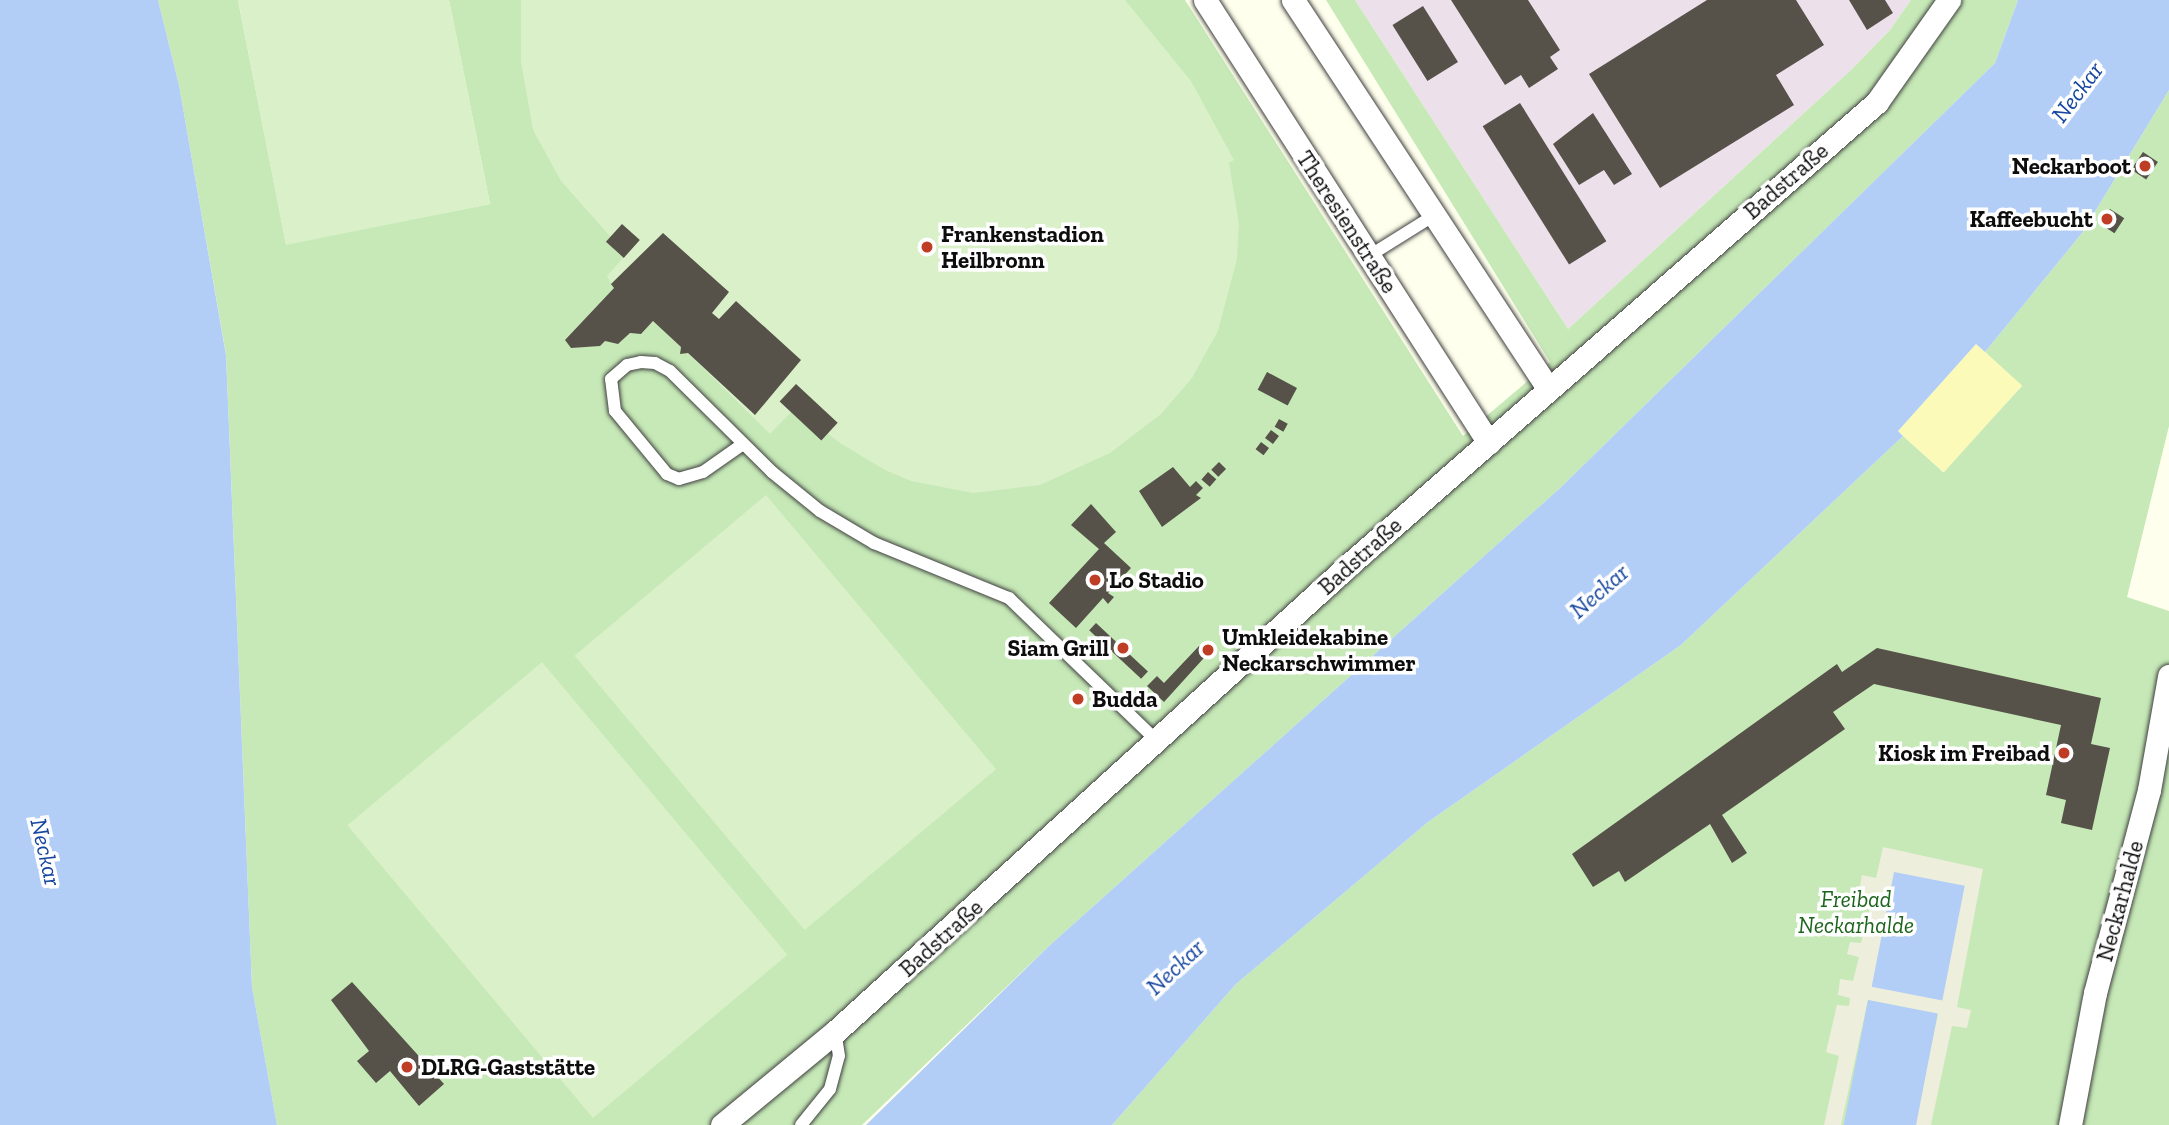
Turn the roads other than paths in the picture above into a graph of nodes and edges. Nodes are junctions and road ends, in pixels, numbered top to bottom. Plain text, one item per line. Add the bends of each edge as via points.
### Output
1 (1205, 0) edge
2 (1293, 0) edge
3 (1949, 0) edge
4 (1433, 216) junction
5 (1369, 256) junction
6 (1549, 389) junction
7 (1489, 443) junction
8 (743, 444) junction
9 (2169, 676) edge
10 (1158, 743) junction
11 (835, 1032) junction
12 (722, 1125) edge
13 (801, 1125) edge
14 (2070, 1125) edge

1 - 5 street, Theresienstraße
2 - 4 street
3 - 6 street, Badstraße via 1877,102
4 - 5 lane
4 - 6 street
5 - 7 street, Theresienstraße
6 - 7 street, Badstraße
7 - 10 street, Badstraße via 1352,562
8 - 8 lane via 705,402 655,363 626,365 611,379 615,411 667,474 679,479 703,472
8 - 10 lane via 843,526 916,562 1009,598
9 - 14 street, Neckarhalde via 2149,790 2095,993
10 - 11 street, Badstraße
11 - 12 street, Badstraße
11 - 13 lane via 839,1056 830,1088

